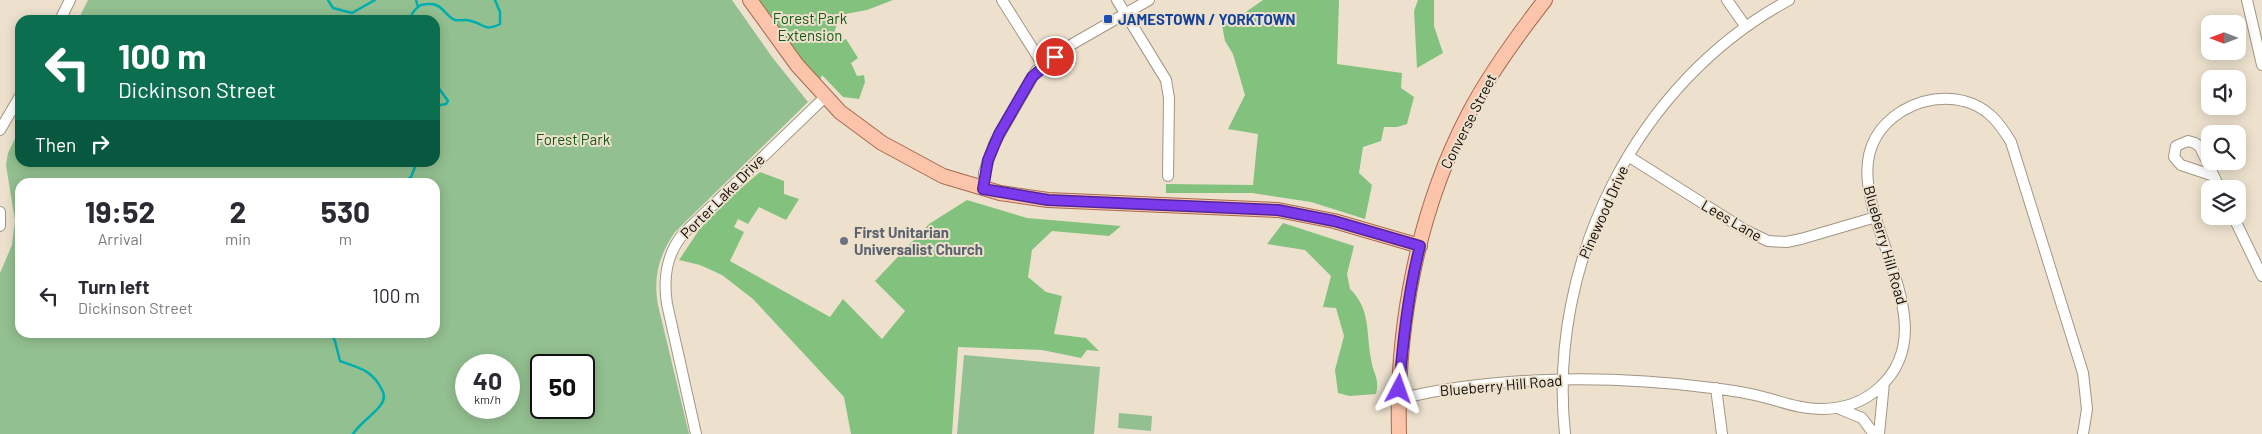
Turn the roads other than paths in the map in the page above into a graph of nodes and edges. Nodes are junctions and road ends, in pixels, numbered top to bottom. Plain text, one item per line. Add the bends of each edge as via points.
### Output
1 (70, 0) edge
2 (750, 0) edge
3 (1002, 0) edge
4 (1117, 0) edge
5 (1149, 0) edge
6 (1545, 0) edge
7 (1727, 0) edge
8 (1789, 0) edge
9 (2248, 0) edge
10 (1125, 14) junction
11 (62, 15) edge
12 (1746, 27) junction
13 (2261, 61) edge
14 (1043, 65) junction
15 (825, 97) junction
16 (15, 104) edge
17 (0, 130) edge
18 (1628, 156) junction
19 (1168, 176) dead end
20 (2214, 176) dead end
21 (2216, 180) edge
22 (983, 189) junction
23 (0, 212) edge
24 (1876, 217) junction
25 (2237, 225) edge
26 (0, 226) edge
27 (1420, 246) junction
28 (2262, 276) edge
29 (1562, 379) junction
30 (1884, 383) junction
31 (1716, 388) junction
32 (1399, 398) junction
33 (1838, 408) junction
34 (696, 434) edge
35 (1399, 434) edge
36 (1565, 434) edge
37 (1722, 434) edge
38 (1874, 434) edge
39 (1878, 434) edge
40 (2083, 434) edge

1 - 11 street
2 - 15 main road via 788,55
3 - 14 street
4 - 10 street
5 - 10 street
6 - 27 main road, Converse Street via 1500,61 1469,114 1440,177
7 - 12 street
8 - 12 street, Pinewood Drive
9 - 13 street
10 - 14 street
10 - 19 street via 1162,72 1168,88
12 - 18 street, Pinewood Drive via 1711,56 1678,90 1647,125
14 - 22 street via 1032,77 994,144 984,173
15 - 22 main road via 851,121 903,156 943,176
15 - 34 street, Porter Lake Drive via 683,234 670,256 664,283 667,304
16 - 17 street
18 - 24 street, Lees Lane via 1745,230 1768,241 1801,239
18 - 29 street, Pinewood Drive via 1604,201 1579,267
20 - 21 street
22 - 27 main road via 1048,200 1278,210 1334,221
23 - 26 street
24 - 30 street, Blueberry Hill Road via 1906,317 1901,353 1894,371
24 - 40 street, Blueberry Hill Road via 1868,184 1868,167 1874,141 1889,120 1915,104 1944,98 1968,102 1994,117 2011,142 2083,373 2087,409
25 - 28 street
27 - 32 main road, Converse Street via 1406,316
29 - 31 street, Blueberry Hill Road via 1647,381
29 - 32 street, Blueberry Hill Road via 1471,386
29 - 36 street, Pinewood Drive
30 - 33 street, Blueberry Hill Road via 1858,403
30 - 39 street
31 - 33 street, Blueberry Hill Road via 1806,408
31 - 37 street
32 - 35 main road, Converse Street
33 - 38 street via 1862,418

